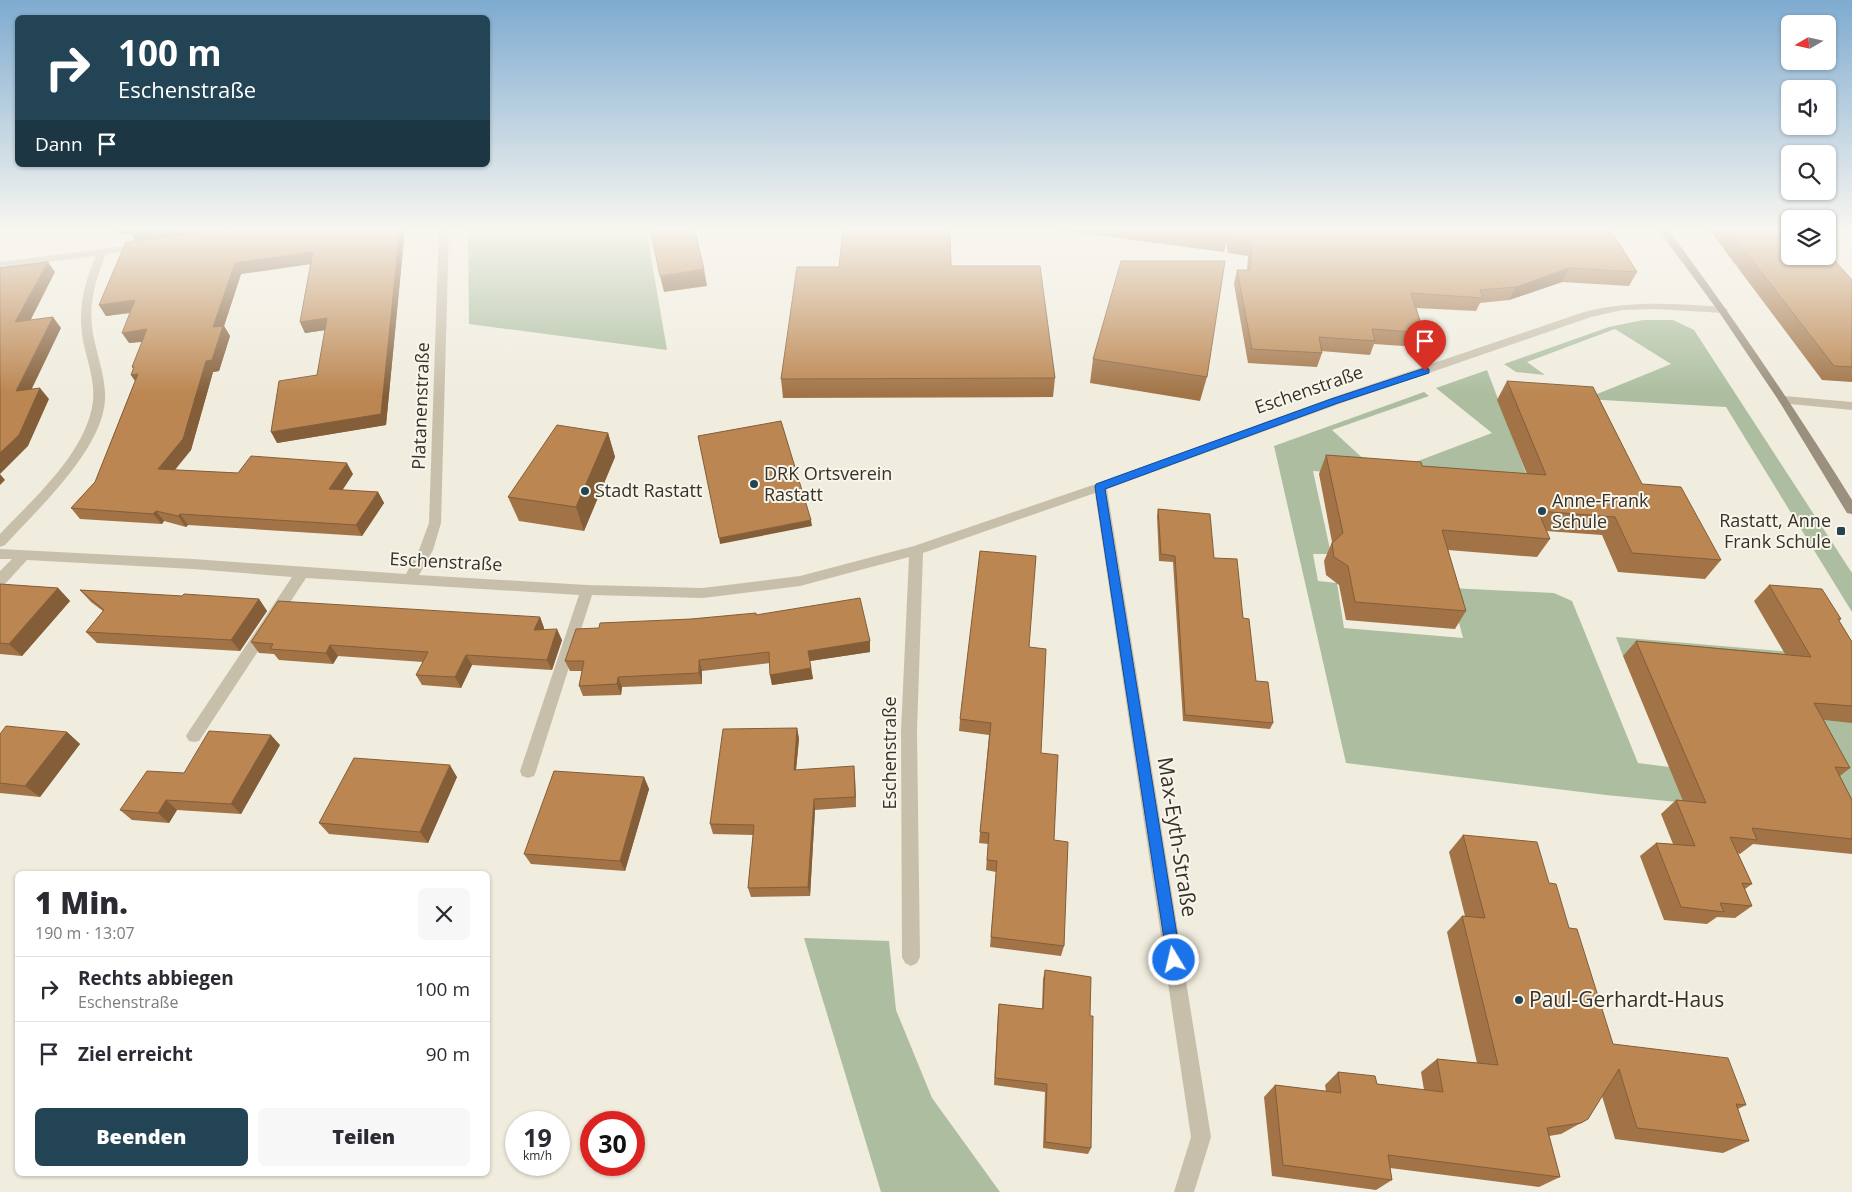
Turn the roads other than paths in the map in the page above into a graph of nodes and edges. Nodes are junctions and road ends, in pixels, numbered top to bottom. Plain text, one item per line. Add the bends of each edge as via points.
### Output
1 (89, 284) edge
2 (442, 284) edge
3 (1703, 284) edge
4 (1723, 310) junction
5 (1784, 400) junction
6 (1852, 406) edge
7 (1100, 487) junction
8 (1852, 510) edge
9 (0, 542) edge
10 (916, 550) junction
11 (0, 554) edge
12 (23, 556) junction
13 (302, 573) junction
14 (0, 580) edge
15 (409, 580) junction
16 (587, 590) junction
17 (194, 736) dead end
18 (528, 771) dead end
19 (912, 957) dead end
20 (1184, 1192) edge

1 - 9 street via 85,311 98,378 99,402 92,429 76,456
2 - 15 street, Platanenstraße via 435,523 426,550
3 - 4 main road
4 - 5 main road
4 - 7 street, Eschenstraße via 1648,306 1588,314 1335,401
5 - 6 street
5 - 8 main road
7 - 10 street, Eschenstraße
7 - 20 street, Max-Eyth-Straße via 1201,1137
10 - 16 street, Eschenstraße via 800,581 703,593
10 - 19 street, Eschenstraße via 909,731
11 - 12 street, Eschenstraße
12 - 13 street, Eschenstraße
12 - 14 street
13 - 15 street, Eschenstraße
13 - 17 street
15 - 16 street, Eschenstraße
16 - 18 street

